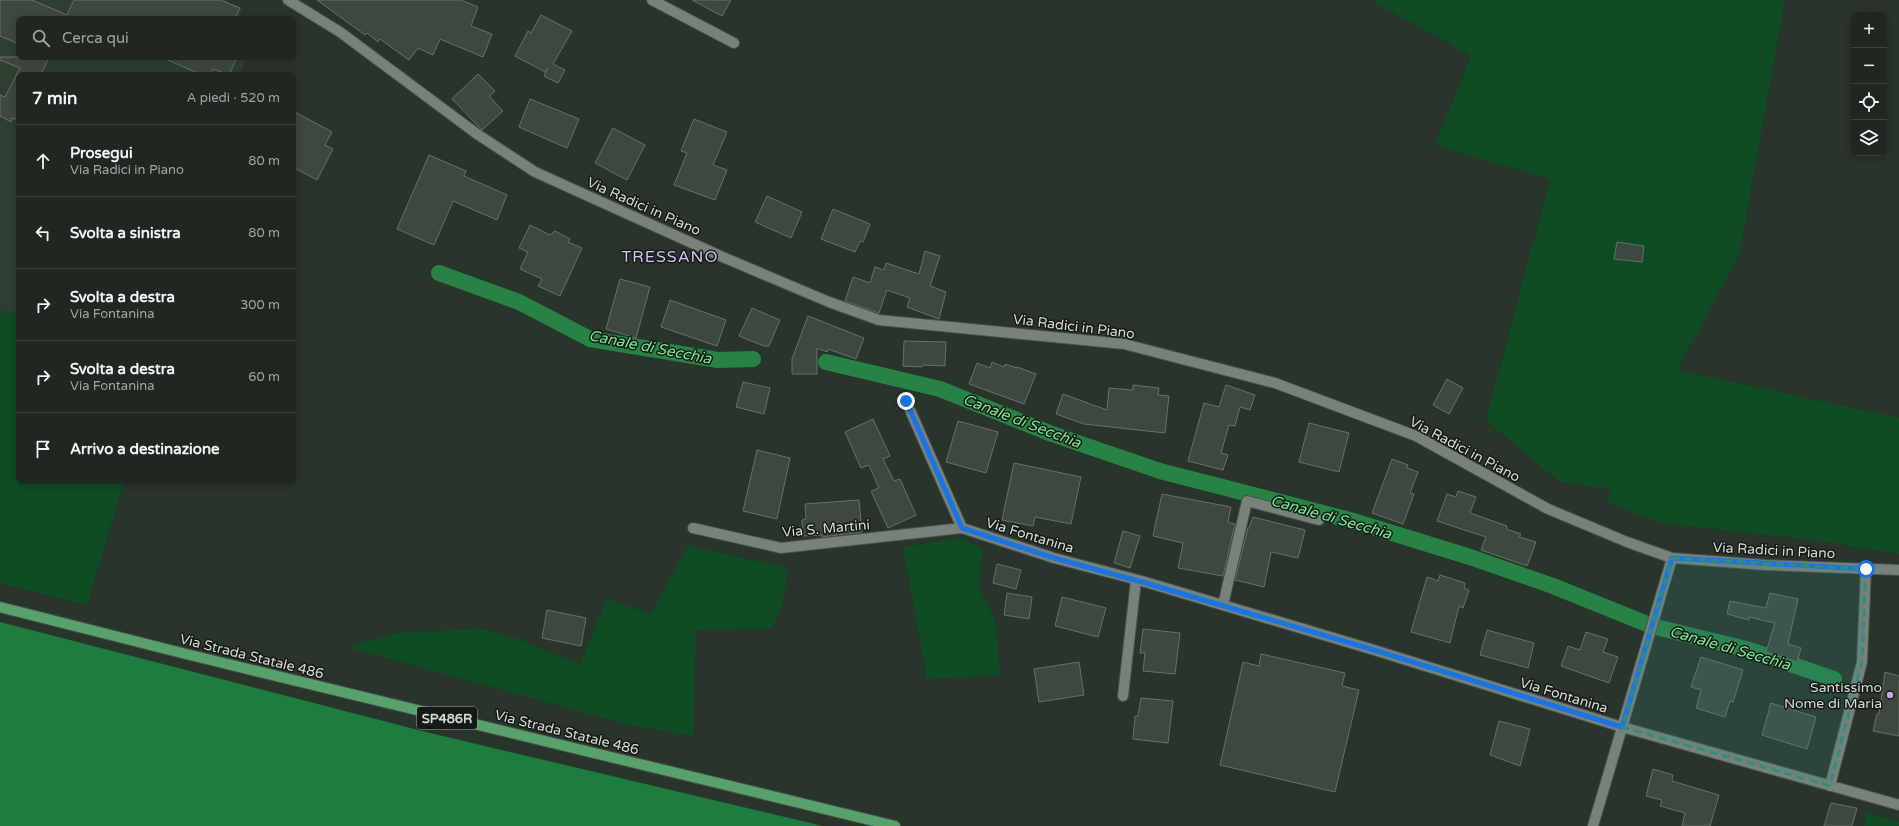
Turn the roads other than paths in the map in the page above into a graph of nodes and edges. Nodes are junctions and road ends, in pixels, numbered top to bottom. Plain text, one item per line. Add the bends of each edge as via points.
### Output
1 (288, 0) edge
2 (652, 0) edge
3 (734, 42) dead end
4 (906, 401) dead end
5 (1319, 520) dead end
6 (693, 528) dead end
7 (962, 528) junction
8 (1672, 558) junction
9 (1866, 569) junction
10 (1899, 570) edge
11 (1136, 580) junction
12 (1223, 605) junction
13 (0, 607) edge
14 (1124, 696) dead end
15 (1622, 727) junction
16 (1830, 786) junction
17 (1899, 805) edge
18 (895, 826) edge
19 (1593, 826) edge

1 - 8 street, Via Radici in Piano via 340,32 477,134 535,172 829,302 879,320 1124,344 1275,382 1416,436 1548,509
2 - 3 street
4 - 7 street
5 - 12 street via 1247,501
6 - 7 street, Via S. Martini via 781,548
7 - 11 street, Via Fontanina via 1054,558
8 - 9 street, Via Radici in Piano
8 - 15 street
9 - 10 street, Via Radici in Piano
9 - 16 street via 1862,662
11 - 12 street, Via Fontanina
11 - 14 street
12 - 15 street, Via Fontanina
13 - 18 main road, Via Strada Statale 486 / SP486R
15 - 16 street, Via Fontanina
15 - 19 street
16 - 17 street, Via Fontanina

